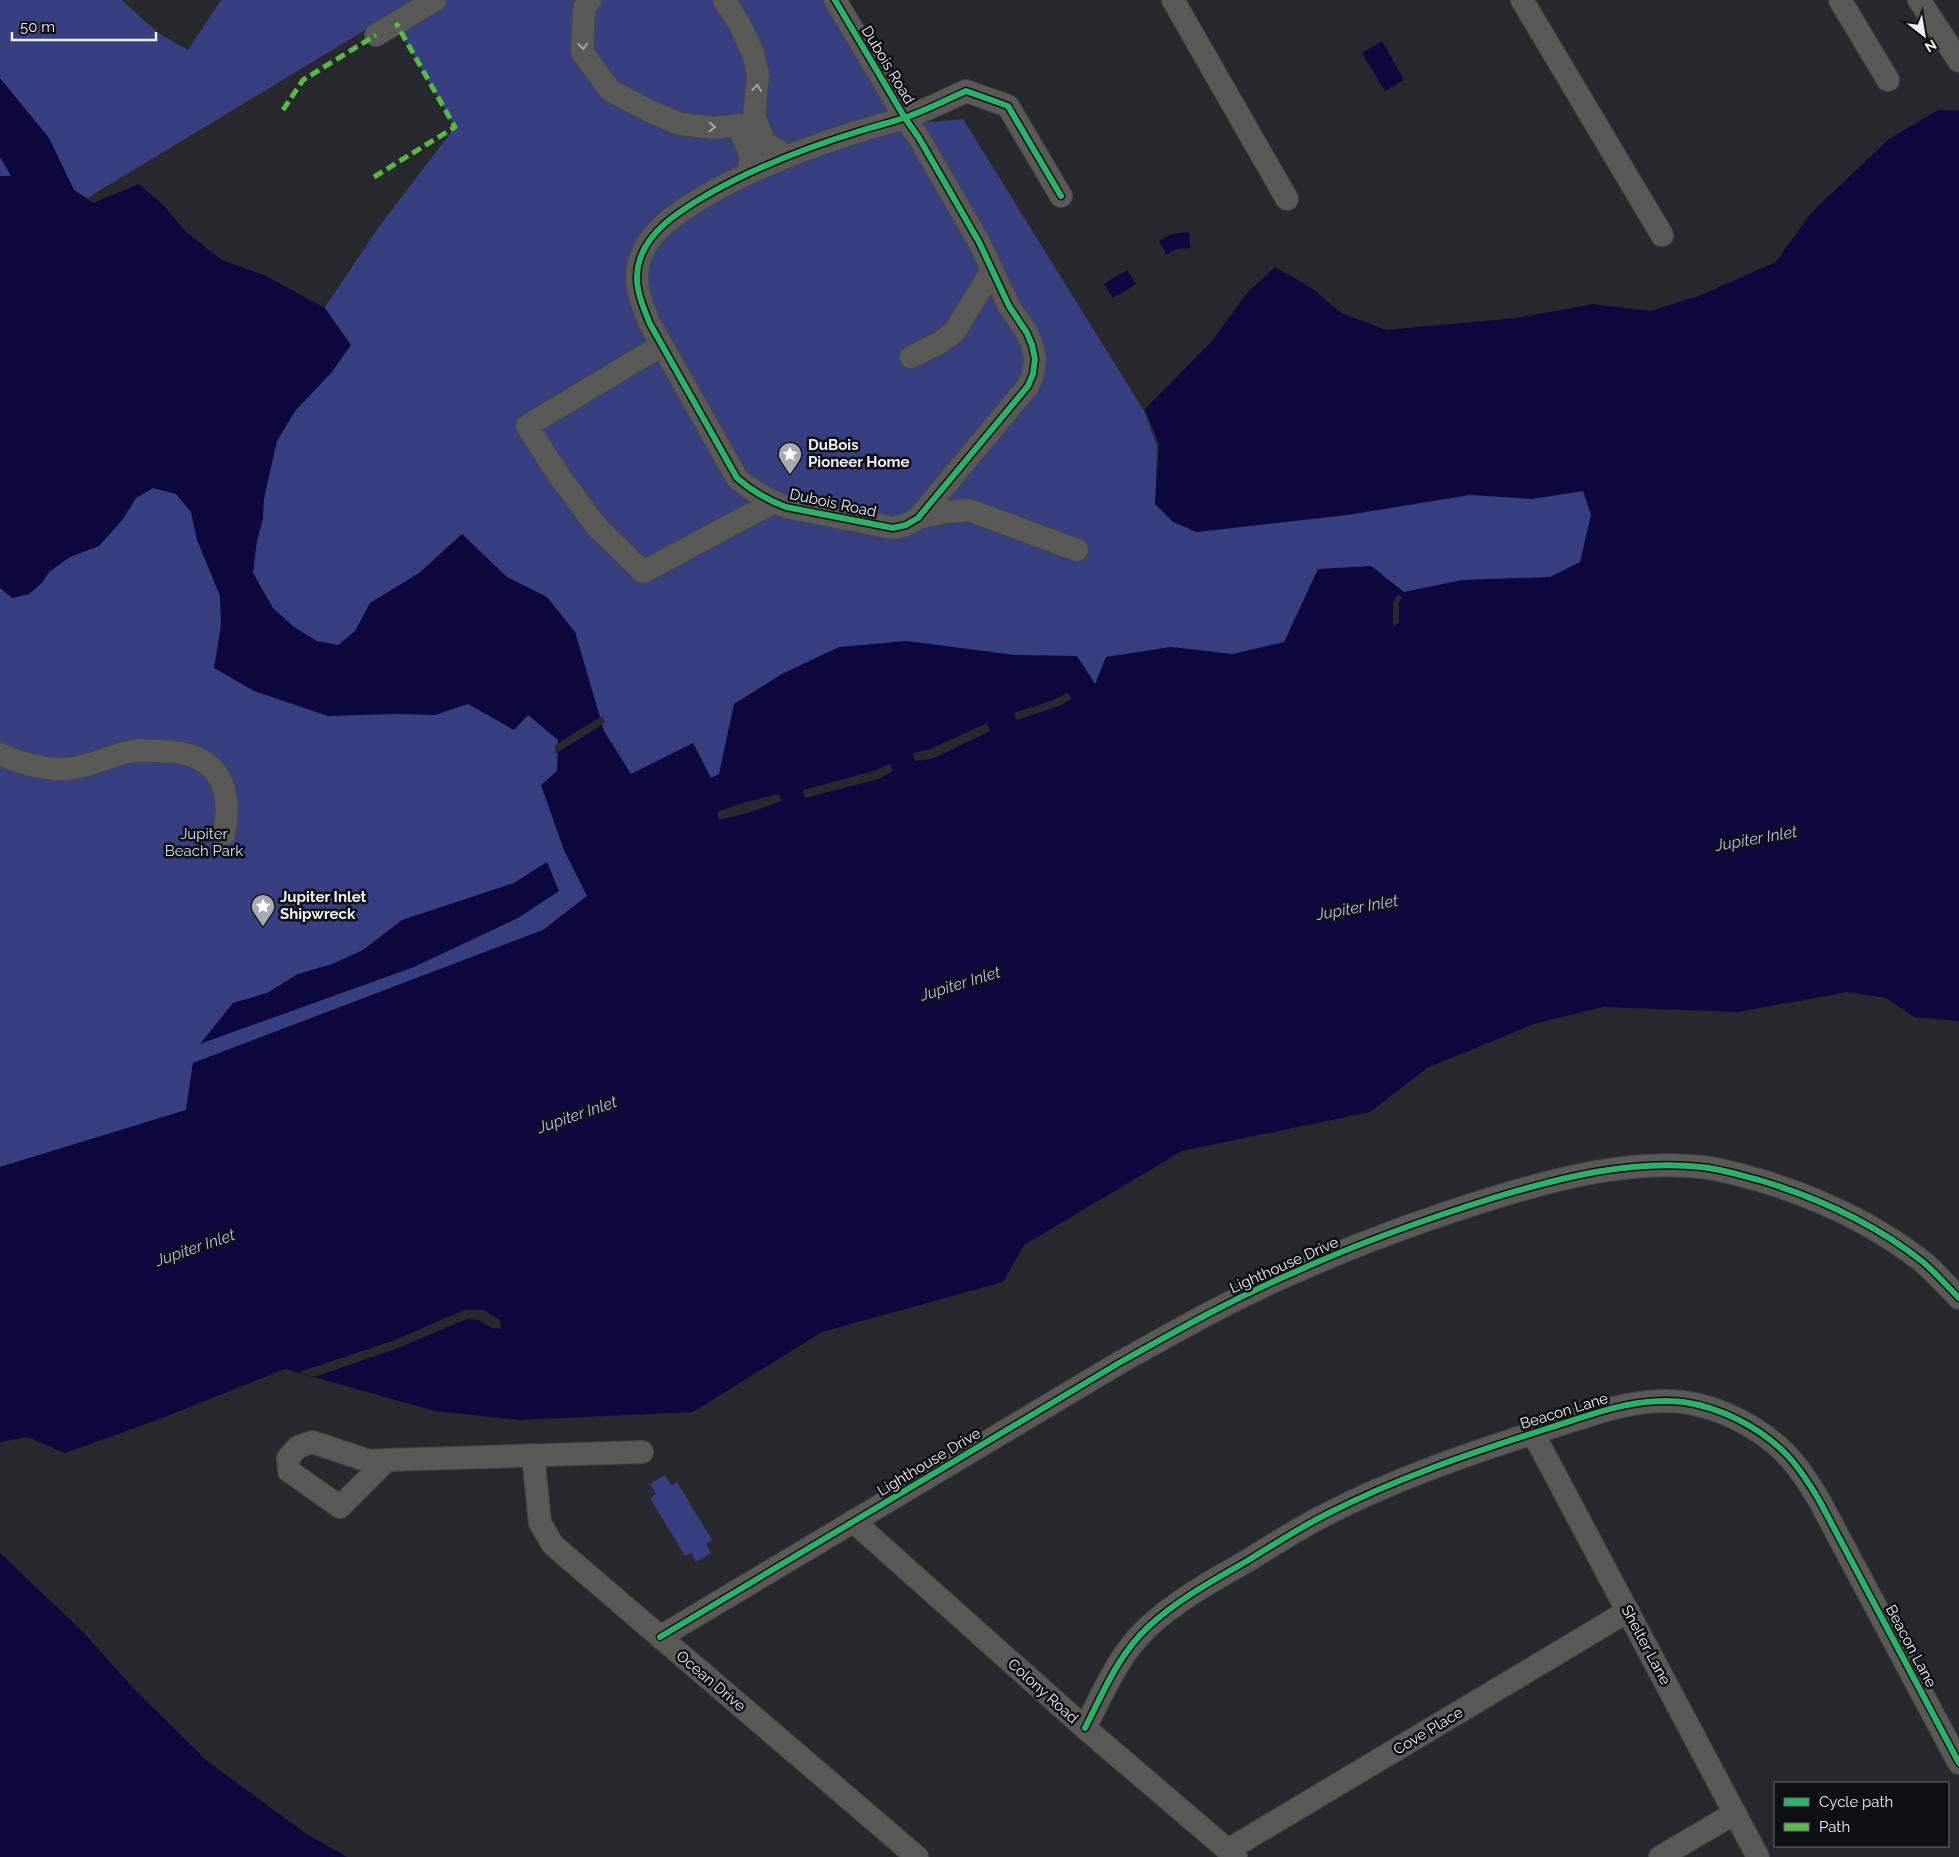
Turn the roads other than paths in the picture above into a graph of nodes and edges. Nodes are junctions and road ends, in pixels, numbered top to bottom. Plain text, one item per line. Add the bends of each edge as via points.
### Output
1 (435, 0) edge
2 (590, 0) edge
3 (724, 0) edge
4 (835, 0) edge
5 (1173, 0) edge
6 (1522, 0) edge
7 (1840, 0) edge
8 (1919, 0) edge
9 (376, 36) dead end
10 (1959, 61) edge
11 (1888, 80) dead end
12 (905, 118) junction
13 (746, 121) junction
14 (788, 156) junction
15 (748, 173) junction
16 (1061, 196) dead end
17 (1287, 199) dead end
18 (1662, 235) dead end
19 (992, 270) junction
20 (662, 345) junction
21 (911, 357) dead end
22 (774, 502) junction
23 (918, 518) junction
24 (1077, 550) dead end
25 (0, 754) edge
26 (224, 834) dead end
27 (1959, 1298) edge
28 (1533, 1433) junction
29 (642, 1452) dead end
30 (533, 1455) junction
31 (387, 1460) dead end
32 (853, 1521) junction
33 (1628, 1611) junction
34 (660, 1637) junction
35 (1085, 1728) junction
36 (1959, 1763) edge
37 (1735, 1813) junction
38 (1232, 1854) edge
39 (917, 1857) edge
40 (1660, 1857) edge
41 (1758, 1857) edge

1 - 9 street
2 -> 13 street via 584,8 582,52 610,90 680,124 714,128
13 -> 3 street via 758,75 753,53
4 - 12 street, Dubois Road
5 - 17 street
6 - 18 street
7 - 11 street
8 - 10 street
12 - 14 street, Dubois Road
12 - 16 street via 966,91 1008,106
12 - 19 street, Dubois Road via 979,242
13 - 14 street via 765,143
13 - 15 street via 751,157
14 - 15 street, Dubois Road
15 - 20 street, Dubois Road via 675,214 640,257 636,278 640,298
19 - 21 street via 955,331
19 - 23 street, Dubois Road via 1032,345 1035,359 1033,374 1028,386
20 - 22 street, Dubois Road via 737,478
20 - 22 street via 527,426 560,477 596,527 643,572
22 - 23 street, Dubois Road via 893,528
23 - 24 street, Dubois Road via 968,510
25 - 26 street via 21,762 68,769 135,751 186,754 212,768 222,780 228,813
27 - 32 street, Lighthouse Drive via 1926,1264 1872,1227 1829,1205 1778,1186 1702,1167 1637,1166 1599,1171 1529,1187 1456,1209 1293,1272 1127,1358
28 - 33 street, Shelter Lane
28 - 35 street, Beacon Lane via 1450,1460 1325,1514 1168,1609 1125,1653
28 - 36 street, Beacon Lane via 1635,1403 1683,1402 1725,1414 1774,1444 1804,1475 1819,1500
29 - 30 street
30 - 31 street
30 - 34 street, Ocean Drive via 540,1523 553,1545
32 - 34 street, Lighthouse Drive
32 - 35 street, Colony Road
33 - 37 street, Shelter Lane
33 - 38 street, Cove Place
34 - 39 street, Ocean Drive
35 - 38 street, Colony Road
37 - 40 street
37 - 41 street, Shelter Lane

